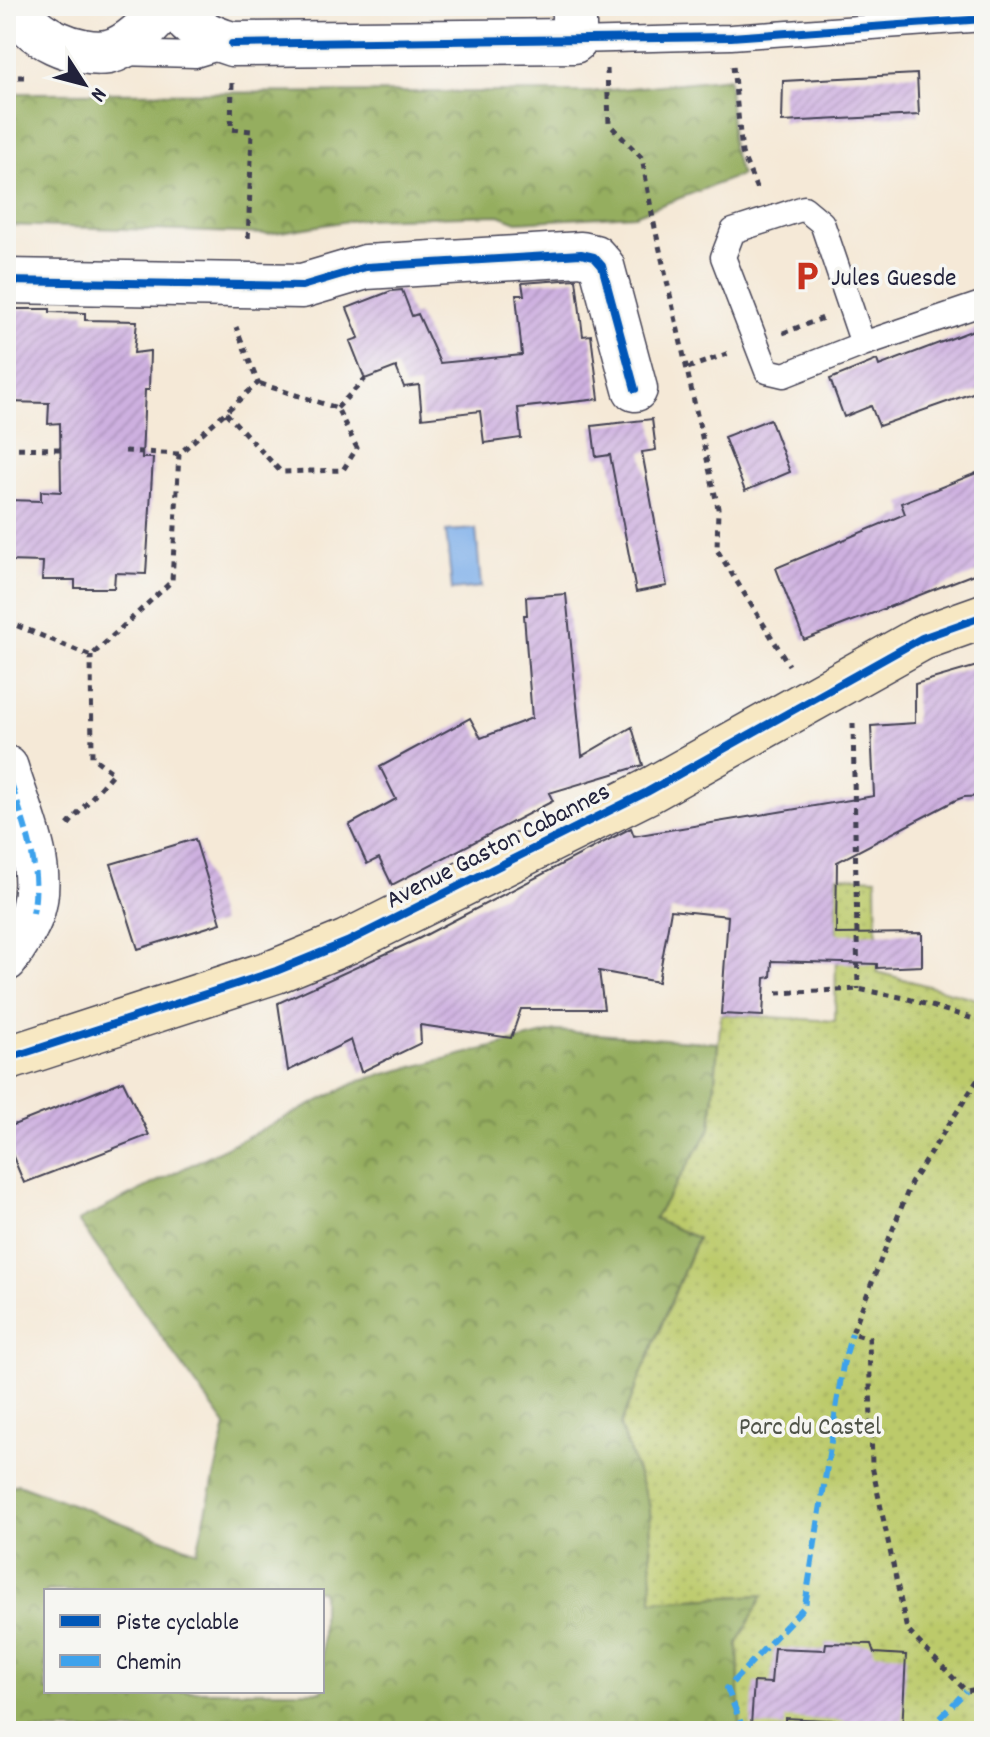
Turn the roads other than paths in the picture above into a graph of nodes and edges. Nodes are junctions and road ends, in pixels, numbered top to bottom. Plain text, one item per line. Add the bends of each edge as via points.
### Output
1 (19, 6) edge
2 (167, 6) edge
3 (177, 6) edge
4 (984, 19) edge
5 (585, 29) edge
6 (232, 44) junction
7 (108, 52) junction
8 (6, 281) edge
9 (984, 303) edge
10 (863, 344) junction
11 (635, 389) dead end
12 (984, 616) edge
13 (6, 768) edge
14 (6, 959) edge
15 (6, 1059) edge

1 - 7 street via 32,27 53,42 80,51
2 - 7 street via 129,41
3 - 6 street via 207,36
4 - 5 lane via 731,37
5 - 6 street
6 - 7 lane via 195,55
8 - 11 street via 302,286 366,267 581,254 602,266
9 - 10 lane
10 - 10 lane via 822,223 804,208 733,231 723,257 767,371 784,375
12 - 15 main road, Avenue Gaston Cabannes via 922,638 647,792 347,942 276,971
13 - 14 street via 34,861 37,894 33,913

